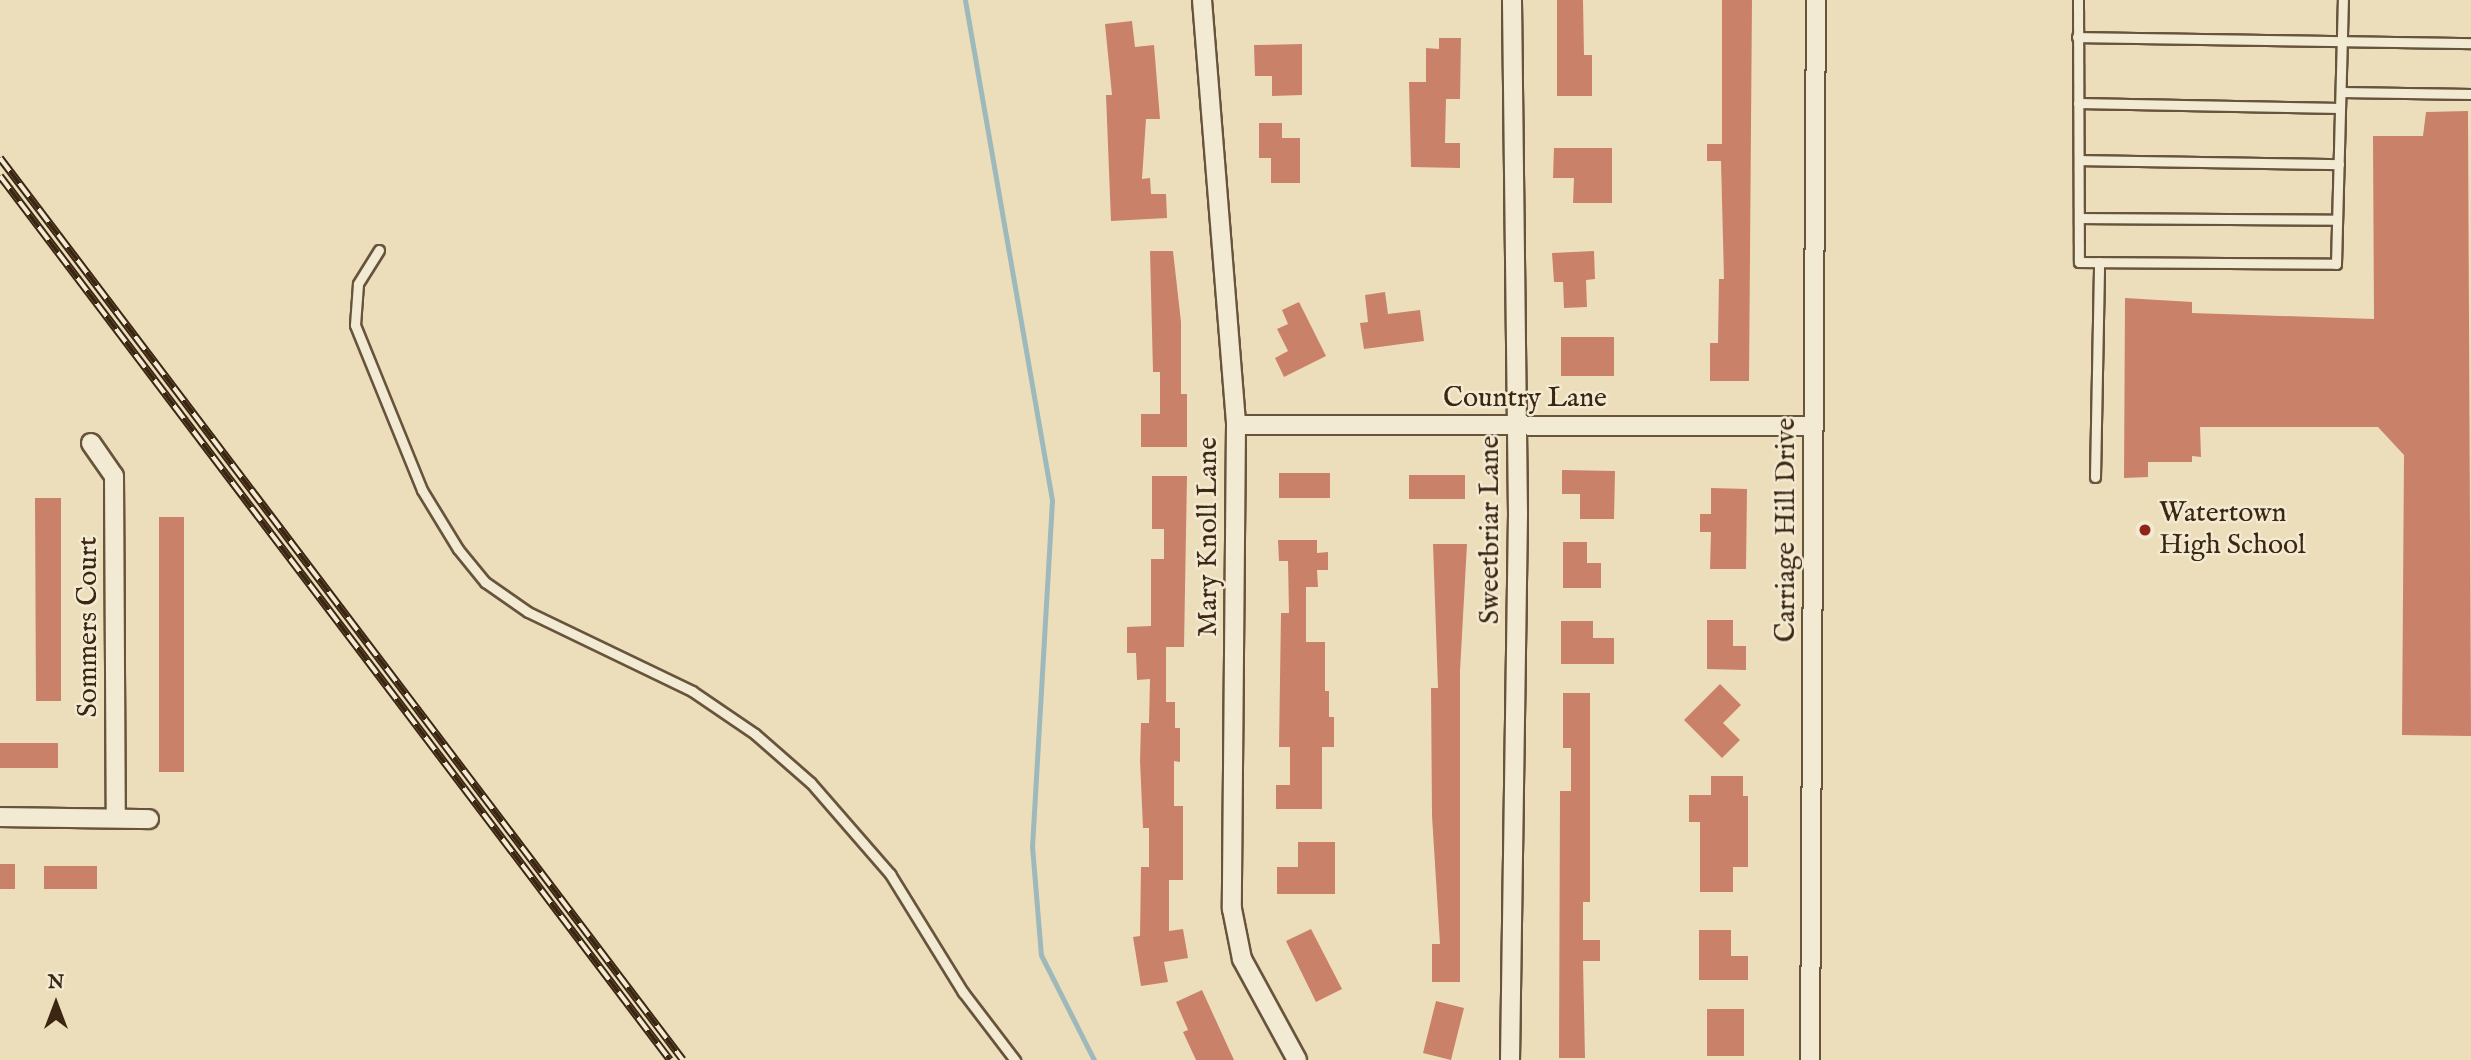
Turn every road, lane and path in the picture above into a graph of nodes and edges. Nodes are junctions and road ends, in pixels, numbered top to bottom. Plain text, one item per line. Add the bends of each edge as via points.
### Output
1 (1202, 0) edge
2 (1512, 0) edge
3 (1816, 0) edge
4 (2078, 0) edge
5 (2343, 0) edge
6 (2077, 37) junction
7 (2342, 40) junction
8 (2471, 43) edge
9 (2340, 92) junction
10 (2471, 94) edge
11 (2078, 103) junction
12 (2340, 108) junction
13 (2079, 160) junction
14 (2339, 164) junction
15 (2079, 218) junction
16 (2337, 220) junction
17 (379, 250) dead end
18 (2099, 262) junction
19 (1236, 425) junction
20 (1518, 425) junction
21 (1814, 426) junction
22 (91, 443) dead end
23 (2095, 477) dead end
24 (0, 817) edge
25 (116, 818) junction
26 (149, 818) dead end
27 (1015, 1060) edge
28 (1297, 1060) edge
29 (1510, 1060) edge
30 (1811, 1060) edge

1 - 19 street, Mary Knoll Lane
2 - 20 street, Sweetbriar Lane
3 - 21 street, Carriage Hill Drive
4 - 6 lane
5 - 7 lane
6 - 7 lane
6 - 11 lane
7 - 8 lane
7 - 9 lane
9 - 10 lane
9 - 12 lane
11 - 12 lane
11 - 13 lane
12 - 14 lane
13 - 14 lane
13 - 15 lane
14 - 16 lane
15 - 16 lane
15 - 18 lane via 2080,262
16 - 18 lane via 2336,264
17 - 27 lane via 358,284 355,325 422,490 458,549 485,582 528,612 692,691 755,734 811,783 890,874 963,992
18 - 23 lane
19 - 20 street, Country Lane
19 - 28 street, Mary Knoll Lane via 1234,937
20 - 21 street, Country Lane
20 - 29 street, Sweetbriar Lane
21 - 30 street, Carriage Hill Drive
22 - 25 street, Sommers Court via 114,476
24 - 25 street
25 - 26 street

